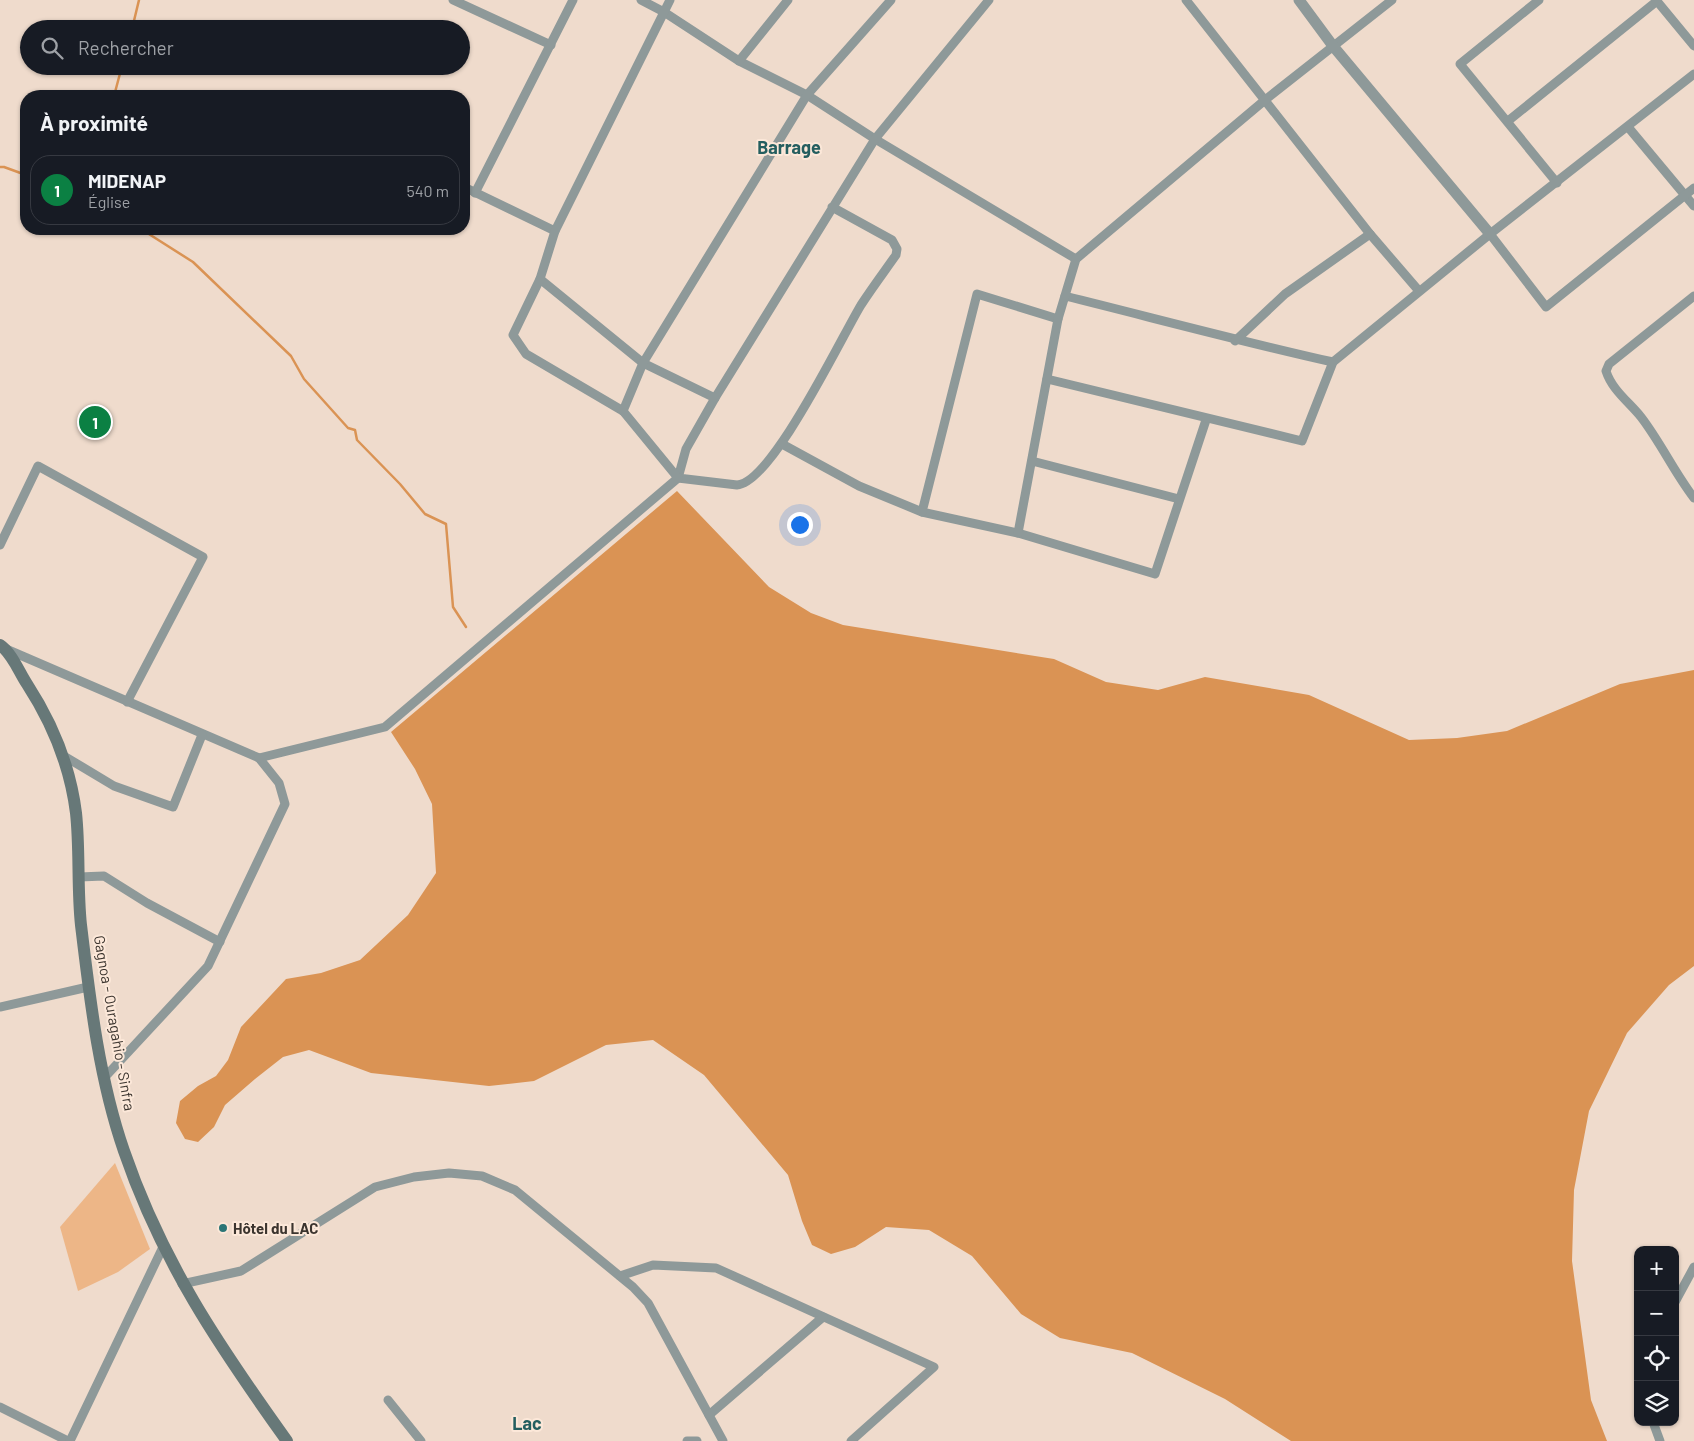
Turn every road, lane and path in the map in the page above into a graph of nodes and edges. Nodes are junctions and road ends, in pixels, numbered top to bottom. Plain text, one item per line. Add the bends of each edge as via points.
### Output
1 (454, 0) edge
2 (574, 0) edge
3 (641, 0) edge
4 (670, 0) edge
5 (788, 0) edge
6 (891, 0) edge
7 (989, 0) edge
8 (1186, 0) edge
9 (1298, 0) edge
10 (1392, 0) edge
11 (1539, 0) edge
12 (1656, 0) edge
13 (664, 12) junction
14 (551, 44) junction
15 (1333, 46) junction
16 (1694, 46) edge
17 (739, 61) junction
18 (1694, 74) edge
19 (807, 96) junction
20 (1265, 100) junction
21 (1508, 121) junction
22 (1628, 127) junction
23 (875, 139) junction
24 (1557, 182) junction
25 (1694, 188) edge
26 (470, 191) edge
27 (475, 193) junction
28 (1686, 195) junction
29 (1694, 206) edge
30 (832, 207) junction
31 (556, 231) junction
32 (1370, 234) junction
33 (1490, 234) junction
34 (1076, 259) junction
35 (540, 279) junction
36 (1419, 292) junction
37 (1064, 296) junction
38 (1694, 296) edge
39 (1058, 319) junction
40 (1235, 340) junction
41 (1333, 362) junction
42 (643, 363) junction
43 (1047, 379) junction
44 (715, 398) junction
45 (623, 411) junction
46 (1206, 420) junction
47 (782, 444) junction
48 (1032, 461) junction
49 (678, 478) junction
50 (1694, 498) edge
51 (1179, 499) junction
52 (922, 512) junction
53 (1018, 533) junction
54 (0, 545) edge
55 (2, 646) edge
56 (127, 702) junction
57 (202, 735) junction
58 (64, 756) junction
59 (259, 758) junction
60 (79, 877) junction
61 (220, 942) junction
62 (88, 987) junction
63 (0, 1007) edge
64 (105, 1077) junction
65 (163, 1247) junction
66 (1694, 1267) edge
67 (620, 1276) junction
68 (182, 1284) junction
69 (1679, 1295) edge
70 (823, 1317) junction
71 (388, 1400) dead end
72 (0, 1407) edge
73 (709, 1415) junction
74 (1654, 1426) edge
75 (69, 1441) edge
76 (287, 1441) edge
77 (421, 1441) edge
78 (687, 1441) edge
79 (697, 1441) edge
80 (723, 1441) edge
81 (850, 1441) edge
82 (1660, 1441) edge

1 - 14 street
2 - 14 street
3 - 13 street
4 - 13 street
5 - 17 street
6 - 19 street
7 - 23 street
8 - 20 street
9 - 15 street
10 - 15 street
11 - 21 street via 1460,64
12 - 16 street
12 - 21 street
13 - 17 street
13 - 31 street
14 - 27 street
15 - 20 street
15 - 33 street
17 - 19 street
18 - 22 street
19 - 23 street
19 - 42 street
20 - 32 street
20 - 34 street
21 - 24 street
22 - 24 street
22 - 28 street
23 - 30 street
23 - 34 street
24 - 33 street
25 - 28 street
26 - 27 street
27 - 31 street
28 - 29 street
28 - 33 street via 1546,307
30 - 44 street
30 - 47 street via 892,240 897,249 896,255 862,305
31 - 35 street
32 - 36 street
32 - 40 street via 1285,294
33 - 36 street
34 - 37 street
35 - 42 street
35 - 45 street via 514,336 526,354
36 - 41 street
37 - 39 street
37 - 40 street via 1203,329
38 - 50 street via 1609,364 1606,371 1611,382 1654,435
39 - 43 street
39 - 52 street via 977,294
40 - 41 street
41 - 46 street via 1302,441
42 - 44 street
42 - 45 street
43 - 46 street
43 - 48 street
44 - 49 street via 686,449
45 - 49 street
46 - 51 street
47 - 49 street via 744,484
47 - 52 street via 859,486
48 - 51 street
48 - 53 street
49 - 59 street via 385,727
51 - 53 street via 1155,574
52 - 53 street
54 - 56 street via 38,466 203,557
55 - 56 street
55 - 58 main road, Gagnoa - Ouragahio - Sinfra via 43,709
56 - 57 street
57 - 58 street via 173,807 114,786
57 - 59 street
58 - 60 main road, Gagnoa - Ouragahio - Sinfra via 76,812
59 - 61 street via 279,783 285,804
60 - 61 street via 104,876
60 - 62 main road, Gagnoa - Ouragahio - Sinfra via 80,921
61 - 64 street via 208,966
62 - 63 street
62 - 64 main road, Gagnoa - Ouragahio - Sinfra
64 - 65 main road, Gagnoa - Ouragahio - Sinfra via 123,1149
65 - 68 main road, Gagnoa - Ouragahio - Sinfra
65 - 75 street
66 - 69 street
67 - 68 street via 515,1190 482,1176 448,1173 375,1187 242,1271
67 - 70 street via 653,1265 716,1268
67 - 73 street via 648,1303
68 - 76 main road, Gagnoa - Ouragahio - Sinfra via 222,1350
70 - 73 street
70 - 81 street via 934,1367
71 - 77 street
72 - 75 street
73 - 80 street
74 - 82 street
78 - 79 street

